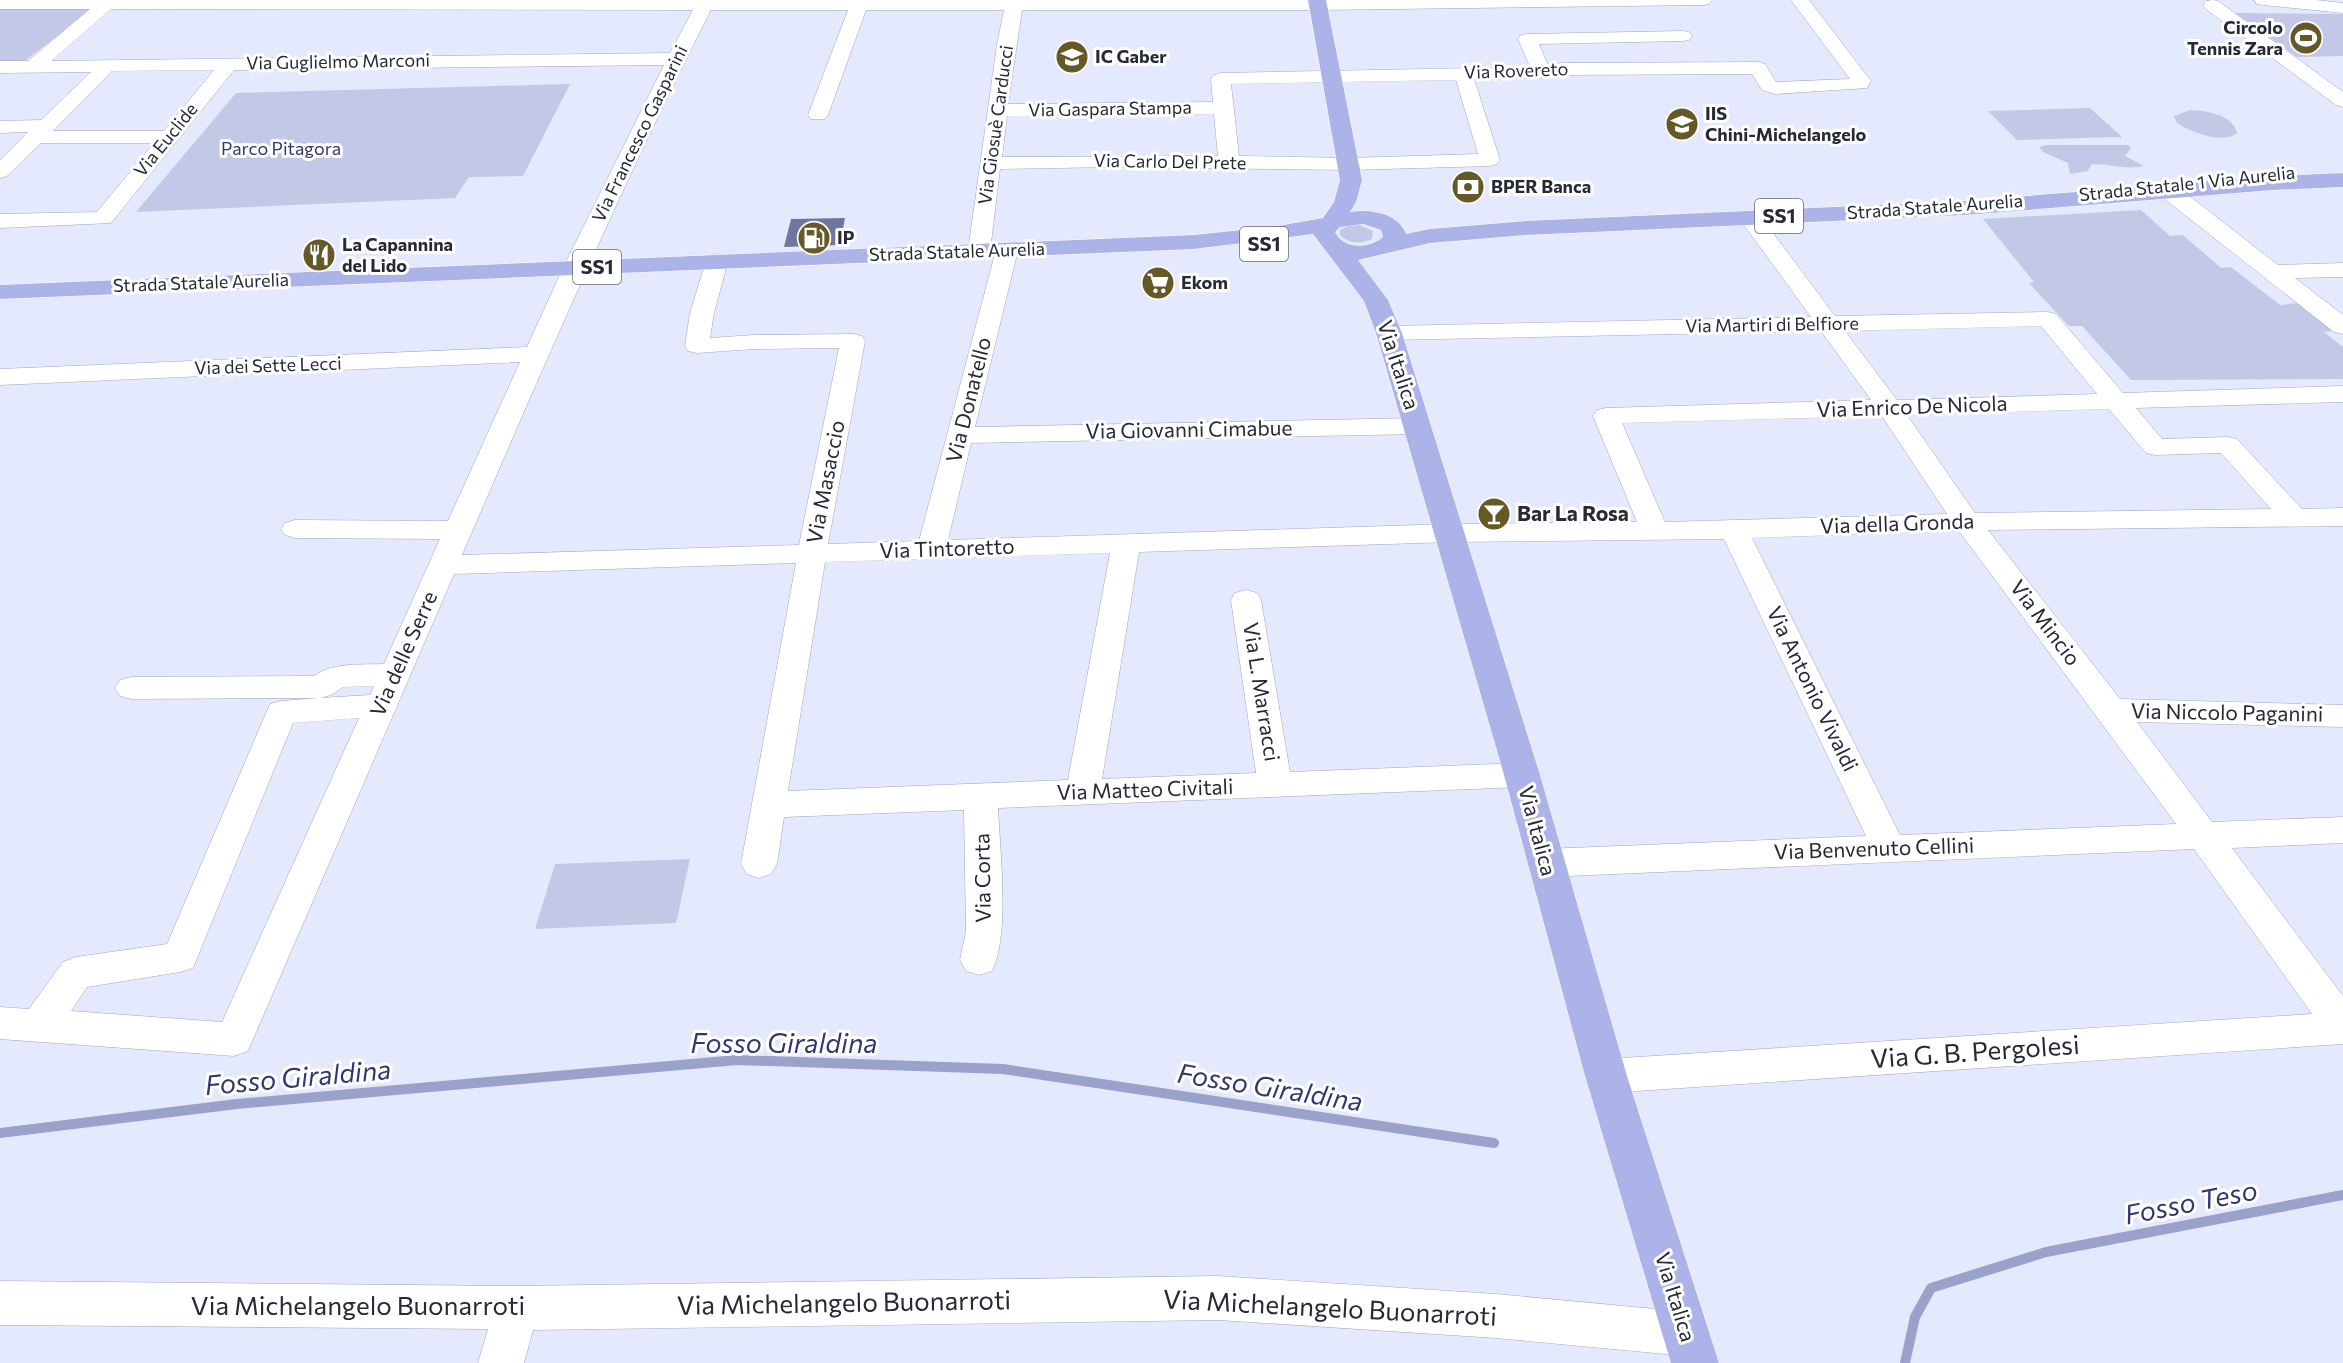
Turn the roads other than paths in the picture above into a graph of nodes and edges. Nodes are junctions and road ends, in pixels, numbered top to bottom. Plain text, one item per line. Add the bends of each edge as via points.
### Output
1 (1662, 0) edge
2 (1703, 0) edge
3 (1800, 0) edge
4 (2263, 0) edge
5 (2336, 0) edge
6 (110, 2) edge
7 (245, 2) edge
8 (361, 2) edge
9 (471, 2) edge
10 (706, 2) edge
11 (1015, 2) edge
12 (1318, 2) edge
13 (2222, 2) edge
14 (2289, 3) junction
15 (0, 4) edge
16 (859, 4) junction
17 (2343, 6) edge
18 (1683, 36) junction
19 (676, 59) junction
20 (230, 63) junction
21 (108, 65) junction
22 (33, 66) junction
23 (0, 67) edge
24 (1701, 68) junction
25 (1542, 72) junction
26 (1463, 73) junction
27 (1331, 75) junction
28 (2343, 101) edge
29 (998, 108) junction
30 (1223, 108) junction
31 (1121, 110) junction
32 (818, 115) dead end
33 (0, 127) edge
34 (42, 131) junction
35 (169, 137) junction
36 (1115, 144) junction
37 (991, 163) junction
38 (1229, 163) junction
39 (2343, 168) edge
40 (0, 172) edge
41 (1350, 172) junction
42 (2343, 180) edge
43 (2170, 192) junction
44 (2031, 201) junction
45 (1750, 218) junction
46 (0, 221) edge
47 (1333, 235) junction
48 (1384, 235) junction
49 (1007, 250) junction
50 (979, 251) junction
51 (717, 261) junction
52 (574, 268) junction
53 (2343, 270) edge
54 (2272, 272) junction
55 (0, 292) edge
56 (1376, 300) junction
57 (2338, 320) edge
58 (1828, 324) junction
59 (1389, 333) junction
60 (535, 354) junction
61 (0, 377) edge
62 (2343, 394) edge
63 (2115, 400) junction
64 (1889, 407) junction
65 (1418, 426) junction
66 (960, 435) junction
67 (2294, 517) junction
68 (2343, 517) edge
69 (1967, 522) junction
70 (295, 529) dead end
71 (459, 530) junction
72 (1734, 530) junction
73 (1655, 531) junction
74 (1451, 533) junction
75 (1126, 543) junction
76 (931, 549) junction
77 (812, 553) junction
78 (443, 565) junction
79 (1246, 600) dead end
80 (131, 688) dead end
81 (388, 690) junction
82 (2111, 710) junction
83 (2343, 716) edge
84 (1522, 775) junction
85 (1275, 785) junction
86 (1083, 792) junction
87 (981, 796) junction
88 (768, 804) junction
89 (2343, 830) edge
90 (2203, 836) junction
91 (1890, 849) junction
92 (1545, 863) junction
93 (759, 864) dead end
94 (979, 960) dead end
95 (0, 1023) edge
96 (39, 1026) junction
97 (2343, 1027) edge
98 (1606, 1076) junction
99 (0, 1303) edge
100 (517, 1308) junction
101 (1691, 1348) edge
102 (501, 1363) edge

1 - 2 street
1 - 12 street
1 - 18 street
3 - 24 street, Via Rovereto via 1860,84 1775,88 1769,86 1758,68
4 - 14 street
5 - 17 street
6 - 7 street
6 - 15 street
6 - 22 street
7 - 8 street
8 - 9 street
9 - 10 street
10 - 16 street
10 - 19 street, Via Francesco Gasparini
11 - 12 street
11 - 16 street
11 - 29 street, Via Giosuè Carducci
12 - 27 main road
13 - 14 street
13 - 28 street
14 - 17 street
16 - 32 street
18 - 24 street
18 - 25 street via 1527,39
19 - 20 street, Via Guglielmo Marconi
19 - 52 street, Via Francesco Gasparini
20 - 21 street, Via Guglielmo Marconi
20 - 35 street, Via Euclide
21 - 22 street, Via Guglielmo Marconi
21 - 34 street
22 - 23 street, Via Guglielmo Marconi
24 - 25 street, Via Rovereto
25 - 26 street, Via Rovereto
26 - 27 street, Via Rovereto
26 - 41 street, Via Carlo Del Prete via 1490,160
27 - 30 street, Via Rovereto via 1221,79
27 - 41 main road
29 - 31 street, Via Gaspara Stampa
29 - 37 street, Via Giosuè Carducci
30 - 31 street, Via Gaspara Stampa
30 - 38 street
31 - 36 street
33 - 34 street
34 - 35 street
34 - 40 street
35 - 46 street, Via Euclide via 103,218
36 - 37 street, Via Carlo Del Prete
36 - 38 street, Via Carlo Del Prete
37 - 50 street, Via Giosuè Carducci
38 - 41 street, Via Carlo Del Prete
39 - 44 main road, Strada Statale 1 Via Aurelia / SS1
41 - 47 main road
41 - 48 main road
42 - 43 main road, Strada Statale Aurelia / SS1
43 - 44 main road, Strada Statale Aurelia / SS1
43 - 54 street
44 - 45 main road, Strada Statale Aurelia / SS1 via 1965,208
45 - 48 main road, Strada Statale Aurelia / SS1 via 1430,236
45 - 58 street, Via Mincio
47 - 48 main road via 1357,252
47 - 48 main road via 1352,217
47 - 49 main road, Strada Statale Aurelia / SS1
47 - 56 main road, Via Italica
48 - 56 main road, Via Italica
49 - 50 main road, Strada Statale Aurelia / SS1
49 - 66 street, Via Donatello
50 - 51 main road, Strada Statale Aurelia / SS1
51 - 52 main road, Strada Statale Aurelia / SS1
51 - 77 street, Via Masaccio via 697,346 853,341
52 - 55 main road, Strada Statale Aurelia / SS1
52 - 60 street, Via delle Serre
53 - 54 street
54 - 57 street
56 - 59 main road, Via Italica
58 - 59 street, Via Martiri di Belfiore
58 - 63 street, Via Martiri di Belfiore via 2048,319
58 - 64 street, Via Mincio
59 - 65 main road, Via Italica
60 - 61 street, Via dei Sette Lecci
60 - 71 street, Via delle Serre
62 - 63 street, Via Enrico De Nicola
63 - 64 street, Via Enrico De Nicola
63 - 67 street via 2156,447 2228,445
64 - 69 street, Via Mincio
64 - 73 street, Via Enrico De Nicola via 1606,416
65 - 66 street, Via Giovanni Cimabue
65 - 74 main road, Via Italica
66 - 76 street, Via Donatello
67 - 68 street, Via della Gronda
67 - 69 street, Via della Gronda
69 - 72 street, Via della Gronda
69 - 82 street, Via Mincio
70 - 71 street
71 - 78 street, Via delle Serre
72 - 73 street, Via della Gronda
72 - 91 street, Via Antonio Vivaldi
73 - 74 street, Via della Gronda
74 - 75 street, Via Tintoretto
74 - 84 main road, Via Italica
75 - 76 street, Via Tintoretto
75 - 86 street
76 - 77 street, Via Tintoretto
77 - 78 street, Via Tintoretto
77 - 88 street, Via Masaccio
78 - 81 street, Via delle Serre
79 - 85 street, Via L. Marracci
80 - 81 street via 320,687 336,676
81 - 96 street via 281,712 180,957 76,973
81 - 96 street, Via delle Serre via 234,1039
82 - 83 street, Via Niccolo Paganini
82 - 90 street, Via Mincio
84 - 85 street, Via Matteo Civitali
84 - 92 main road, Via Italica
85 - 86 street, Via Matteo Civitali
86 - 87 street, Via Matteo Civitali
87 - 88 street, Via Matteo Civitali
87 - 94 street, Via Corta via 984,931
88 - 93 street, Via Masaccio
89 - 90 street, Via Benvenuto Cellini
90 - 91 street, Via Benvenuto Cellini
90 - 97 street, Via Mincio
91 - 92 street, Via Benvenuto Cellini
92 - 98 main road, Via Italica
95 - 96 street
97 - 98 street, Via G. B. Pergolesi
98 - 101 main road, Via Italica
99 - 100 street, Via Michelangelo Buonarroti
100 - 101 street, Via Michelangelo Buonarroti via 1218,1298 1496,1316
100 - 102 street

